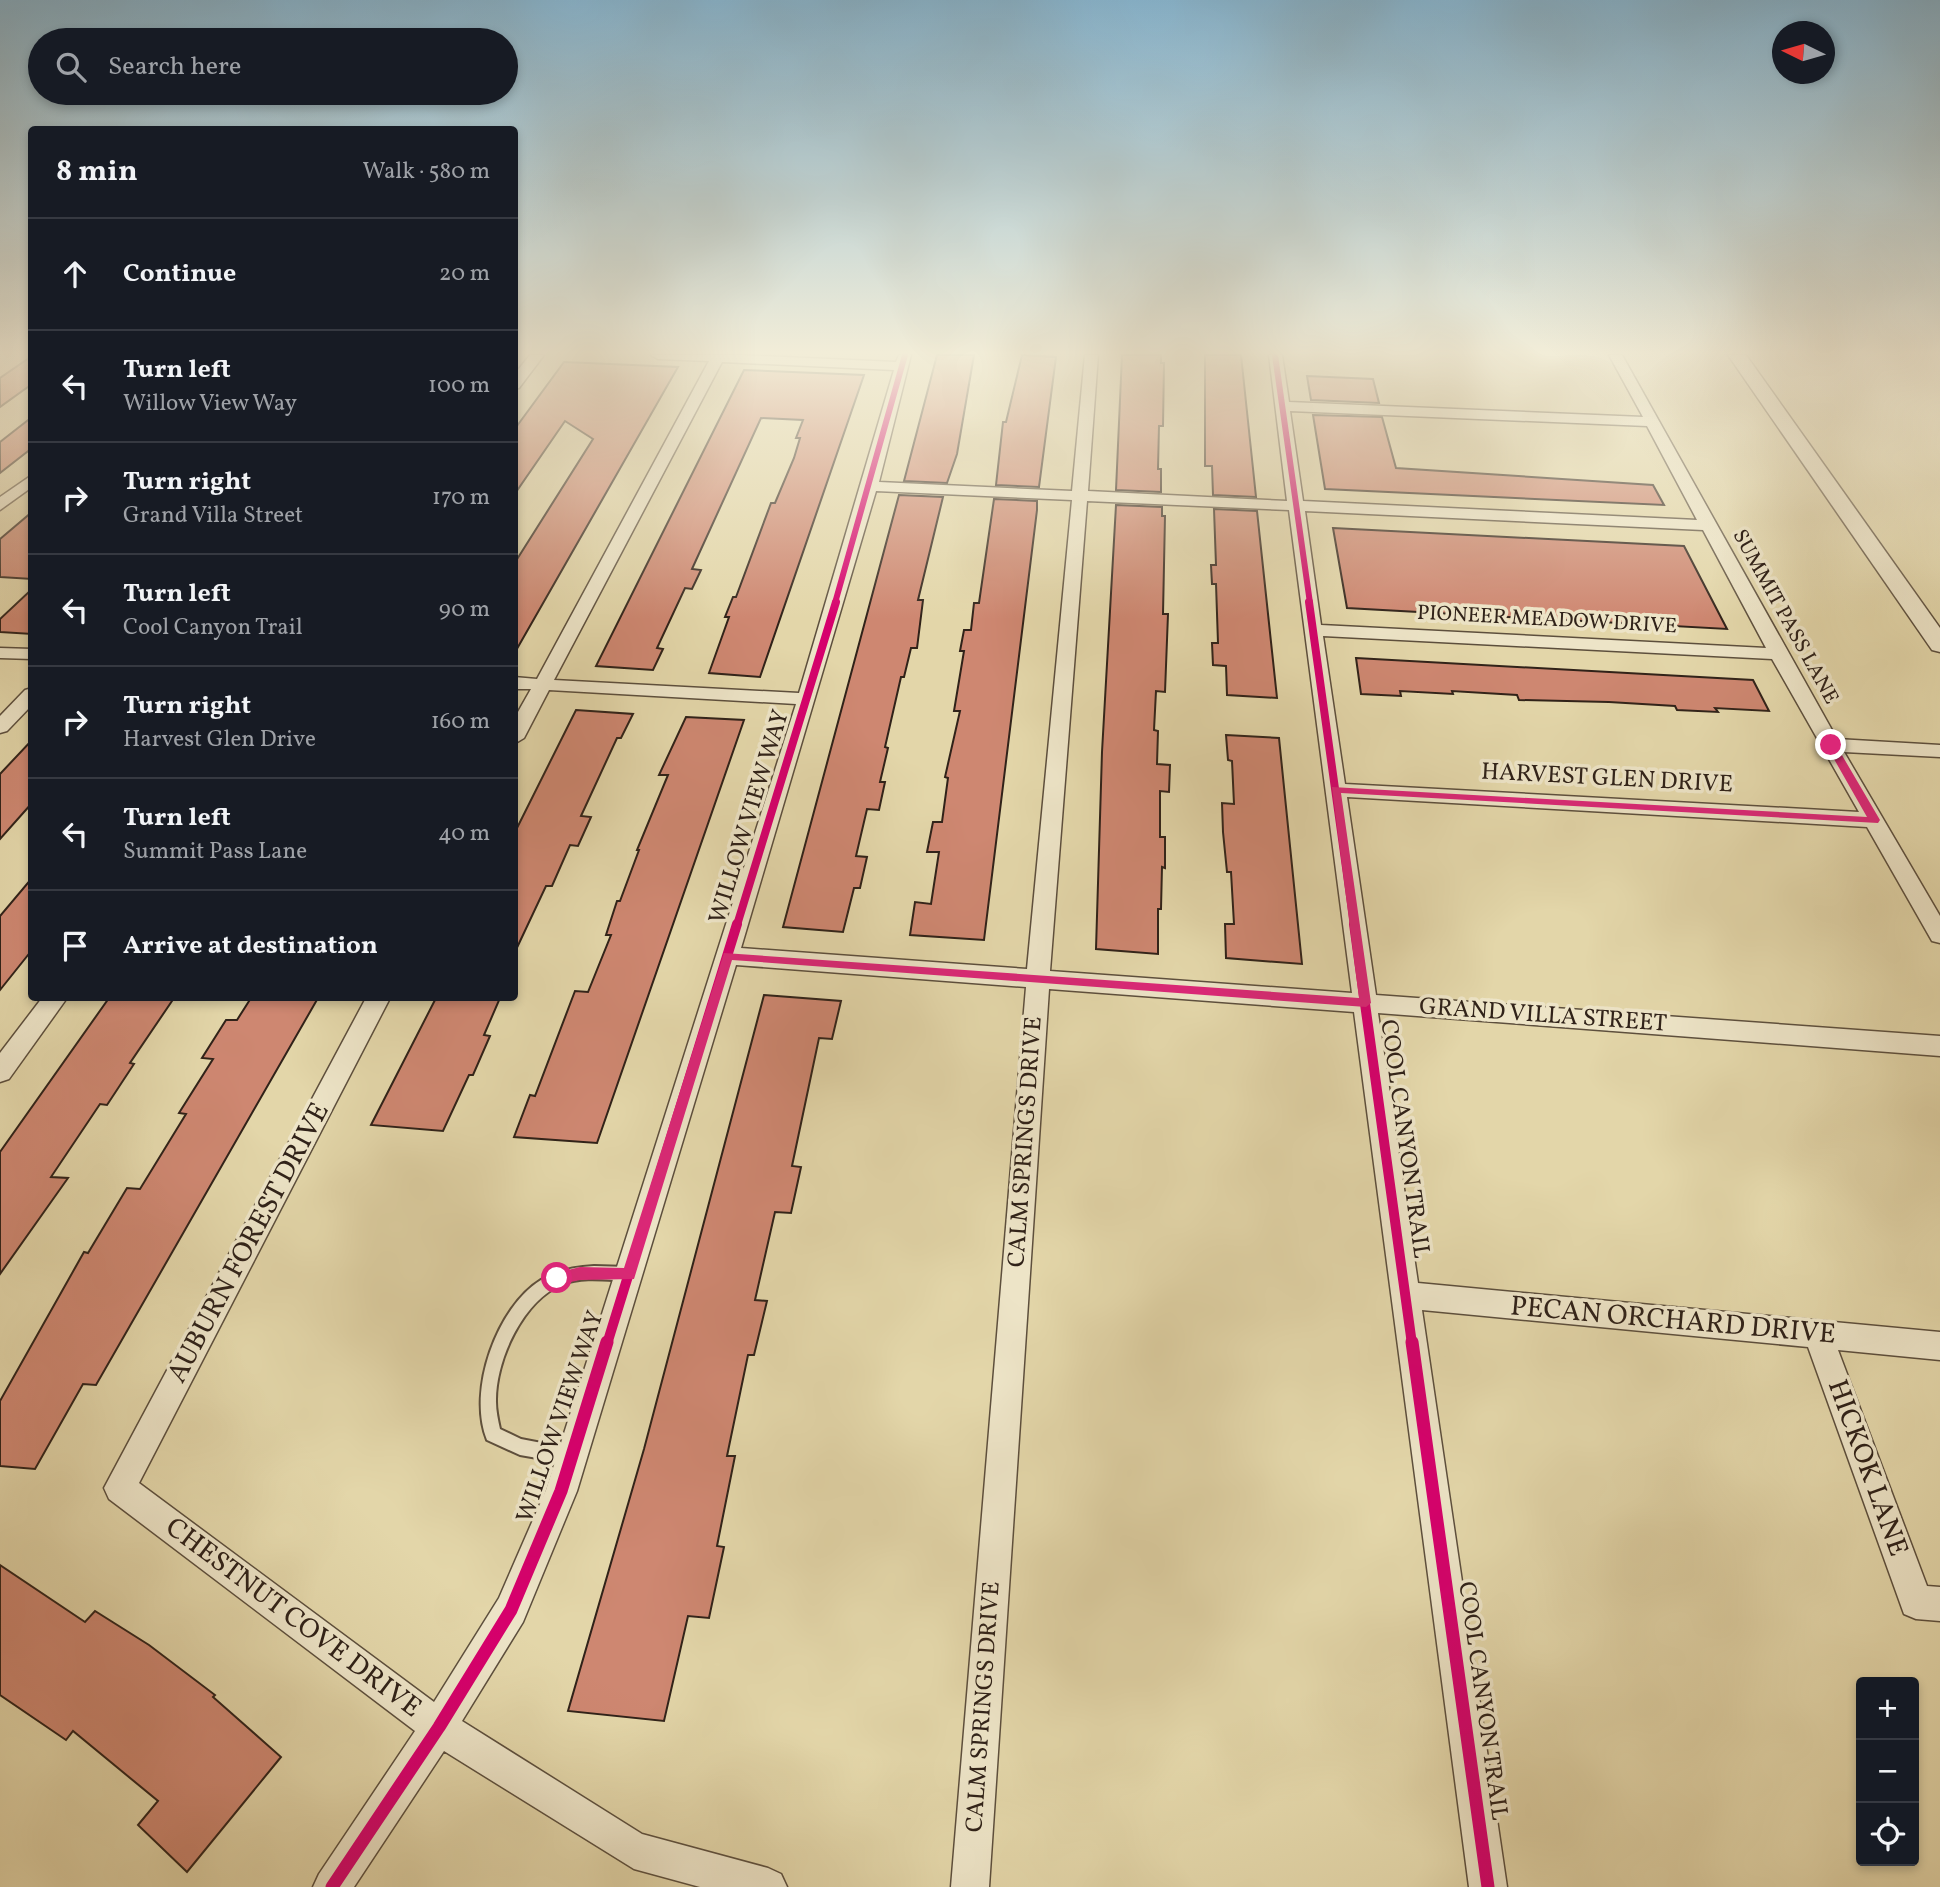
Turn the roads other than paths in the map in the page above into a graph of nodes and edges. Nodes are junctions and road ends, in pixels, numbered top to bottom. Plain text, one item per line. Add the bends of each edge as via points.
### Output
1 (672, 443) edge
2 (881, 443) edge
3 (1083, 443) edge
4 (1287, 443) edge
5 (1664, 443) edge
6 (1799, 443) edge
7 (28, 482) edge
8 (870, 486) junction
9 (1078, 495) junction
10 (0, 505) edge
11 (1296, 505) junction
12 (1708, 525) junction
13 (1313, 630) junction
14 (1940, 645) edge
15 (0, 653) edge
16 (28, 654) edge
17 (1778, 654) junction
18 (518, 683) edge
19 (543, 685) junction
20 (28, 698) edge
21 (807, 698) junction
22 (0, 727) edge
23 (518, 731) edge
24 (1831, 745) junction
25 (1940, 751) edge
26 (1336, 790) junction
27 (1874, 820) junction
28 (1940, 935) edge
29 (728, 956) junction
30 (1038, 978) junction
31 (53, 1001) edge
32 (376, 1001) edge
33 (1366, 1003) junction
34 (1940, 1046) edge
35 (0, 1072) edge
36 (629, 1274) junction
37 (1406, 1296) junction
38 (1818, 1334) junction
39 (1940, 1346) edge
40 (572, 1456) junction
41 (120, 1488) joint
42 (1928, 1603) edge
43 (439, 1727) junction
44 (332, 1887) edge
45 (768, 1887) edge
46 (970, 1887) edge
47 (1489, 1887) edge

1 - 19 street
2 - 8 street, WILLOW VIEW WAY
3 - 9 street, CALM SPRINGS DRIVE
4 - 11 street, COOL CANYON TRAIL
5 - 12 street, SUMMIT PASS LANE
6 - 14 street
7 - 10 street
8 - 9 street
8 - 21 street, WILLOW VIEW WAY
9 - 11 street
9 - 30 street, CALM SPRINGS DRIVE
11 - 12 street
11 - 13 street, COOL CANYON TRAIL
12 - 17 street, SUMMIT PASS LANE
13 - 17 street, PIONEER MEADOW DRIVE
13 - 26 street, COOL CANYON TRAIL
15 - 16 street
17 - 24 street, SUMMIT PASS LANE
18 - 19 street
19 - 21 street
19 - 23 street
20 - 22 street
21 - 29 street, WILLOW VIEW WAY
24 - 25 street
24 - 27 street, SUMMIT PASS LANE
26 - 27 street, HARVEST GLEN DRIVE
26 - 33 street, COOL CANYON TRAIL
27 - 28 street, SUMMIT PASS LANE
29 - 30 street, GRAND VILLA STREET
29 - 36 street, WILLOW VIEW WAY
30 - 33 street, GRAND VILLA STREET
30 - 46 street, CALM SPRINGS DRIVE
31 - 35 street
32 - 41 street, AUBURN FOREST DRIVE
33 - 34 street, GRAND VILLA STREET
33 - 37 street, COOL CANYON TRAIL
36 - 40 street, WILLOW VIEW WAY
36 - 40 lane via 580,1273 557,1278 518,1310 492,1368 488,1398 493,1434 520,1447
37 - 38 street, PECAN ORCHARD DRIVE
37 - 47 street, COOL CANYON TRAIL
38 - 39 street, PECAN ORCHARD DRIVE
38 - 42 street, HICKOK LANE
40 - 43 street, WILLOW VIEW WAY via 511,1609
41 - 43 street, CHESTNUT COVE DRIVE
43 - 44 street, WILLOW VIEW WAY
43 - 45 street, CHESTNUT COVE DRIVE via 634,1850

